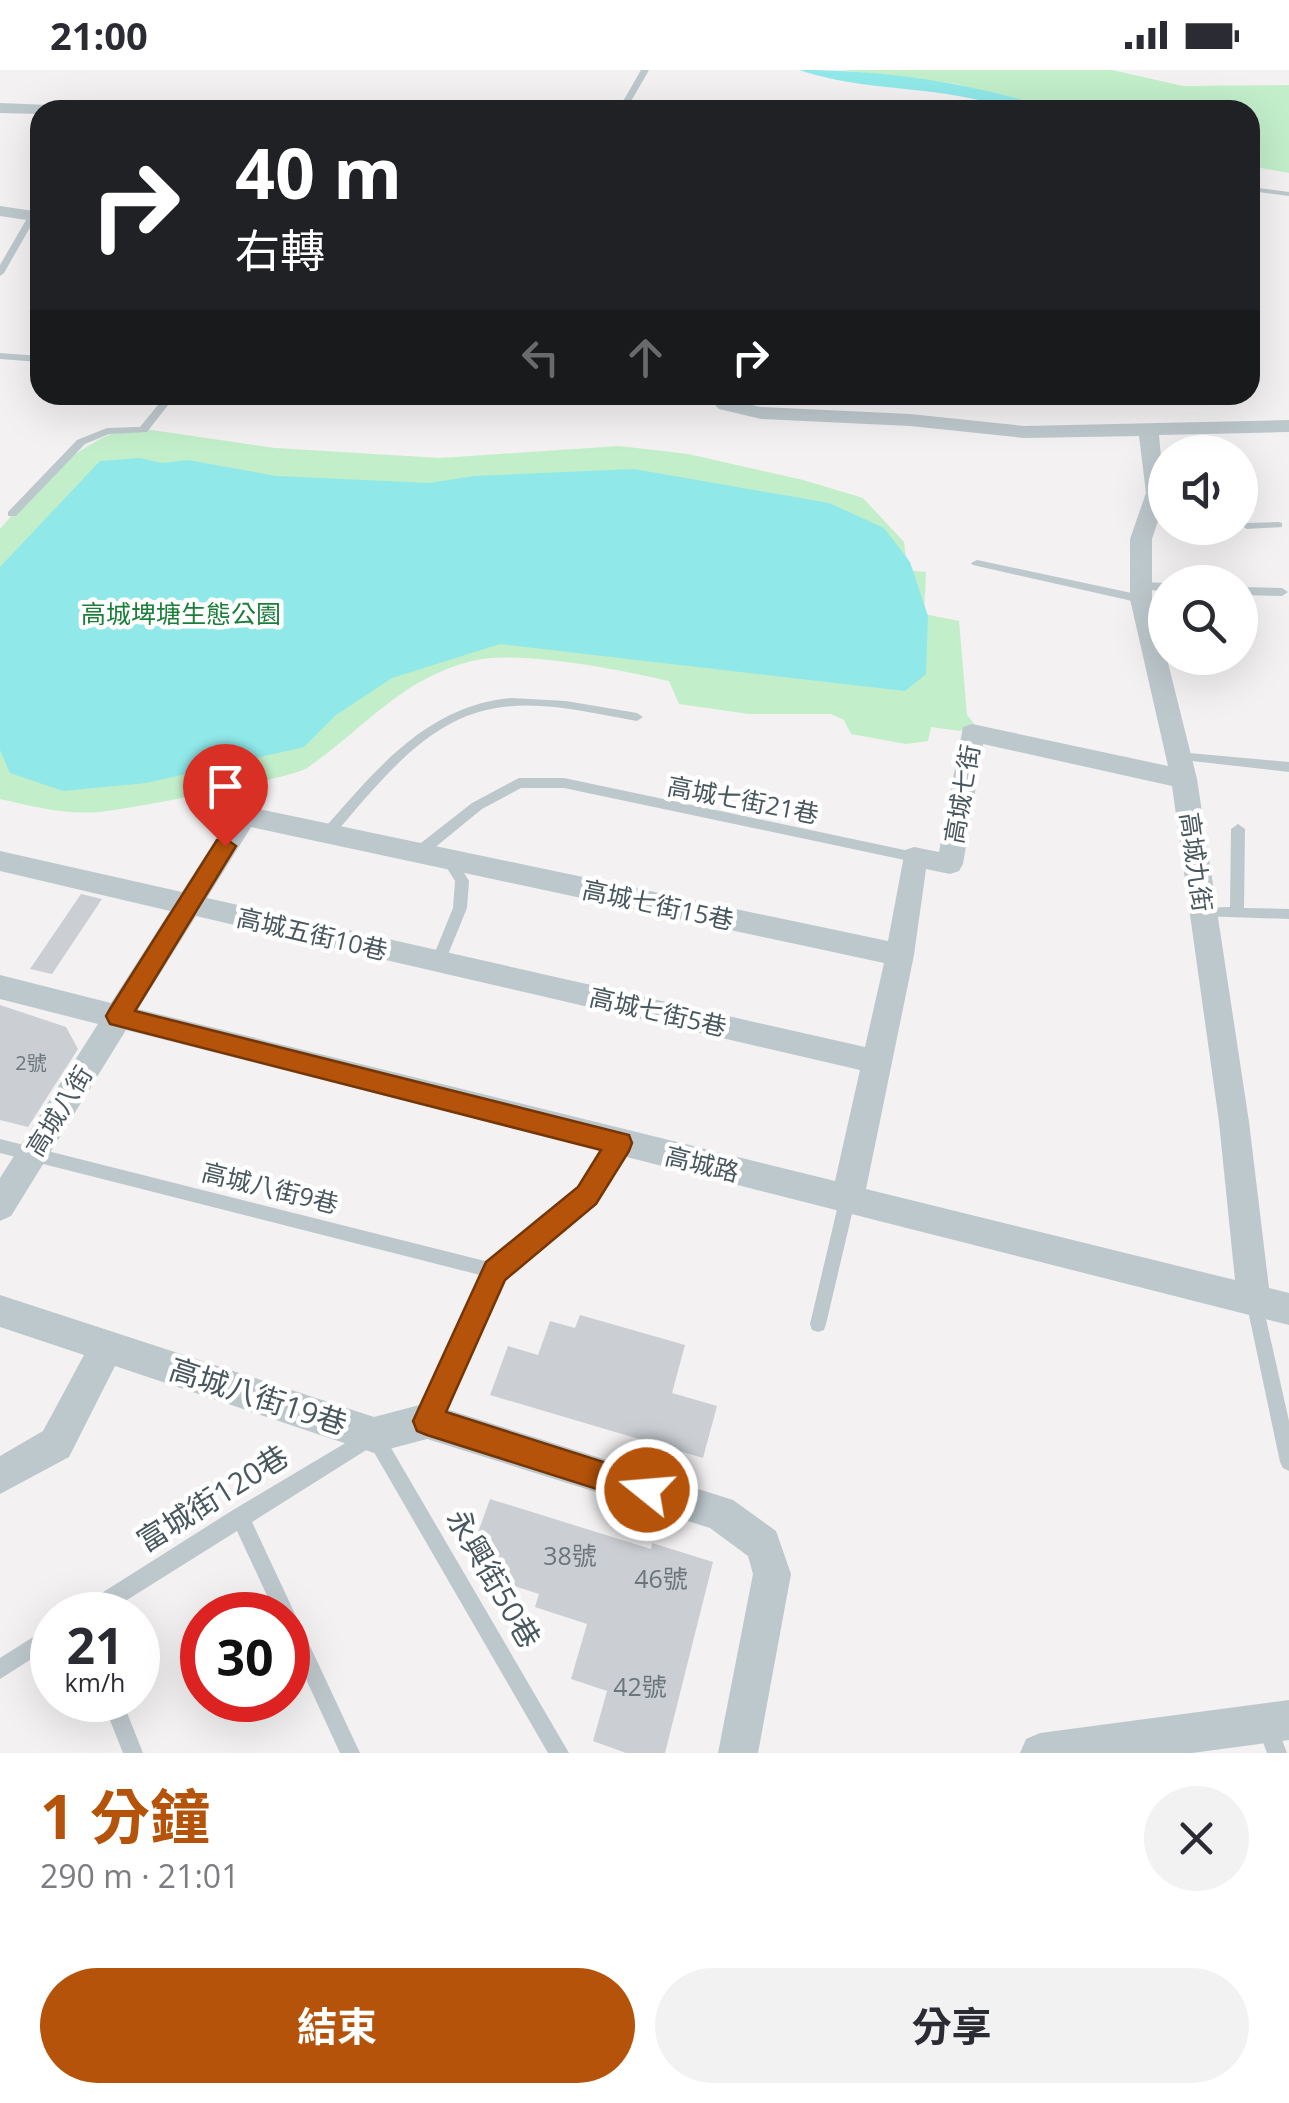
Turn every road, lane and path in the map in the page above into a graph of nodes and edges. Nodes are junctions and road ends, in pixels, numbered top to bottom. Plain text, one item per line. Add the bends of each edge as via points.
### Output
1 (645, 70) edge
2 (629, 100) edge
3 (0, 108) edge
4 (30, 109) edge
5 (1260, 190) edge
6 (1289, 194) edge
7 (0, 211) edge
8 (30, 216) edge
9 (30, 226) edge
10 (0, 273) edge
11 (0, 356) edge
12 (30, 358) edge
13 (162, 405) edge
14 (725, 405) edge
15 (1289, 426) edge
16 (1148, 430) junction
17 (1149, 435) edge
18 (12, 514) dead end
19 (1148, 524) edge
20 (1278, 525) dead end
21 (1258, 526) edge
22 (977, 563) dead end
23 (1148, 584) edge
24 (1148, 591) edge
25 (1258, 591) edge
26 (1282, 592) dead end
27 (1164, 675) edge
28 (637, 717) dead end
29 (1289, 767) edge
30 (1181, 768) junction
31 (244, 816) joint
32 (1238, 829) dead end
33 (327, 834) junction
34 (417, 854) junction
35 (914, 857) junction
36 (449, 860) junction
37 (0, 861) edge
38 (187, 906) junction
39 (1200, 912) junction
40 (1237, 913) junction
41 (1289, 914) edge
42 (900, 956) junction
43 (438, 962) junction
44 (0, 988) edge
45 (118, 1016) junction
46 (878, 1062) junction
47 (620, 1143) junction
48 (0, 1146) edge
49 (32, 1155) junction
50 (847, 1201) junction
51 (0, 1206) edge
52 (496, 1271) junction
53 (1254, 1300) junction
54 (1289, 1309) edge
55 (0, 1312) edge
56 (818, 1324) dead end
57 (107, 1347) junction
58 (427, 1421) junction
59 (374, 1435) junction
60 (1289, 1462) edge
61 (0, 1476) edge
62 (240, 1517) junction
63 (121, 1592) edge
64 (275, 1592) edge
65 (30, 1649) edge
66 (310, 1667) edge
67 (0, 1668) edge
68 (120, 1722) edge
69 (1278, 1732) edge
70 (132, 1753) edge
71 (350, 1753) edge
72 (559, 1753) edge
73 (738, 1753) edge
74 (1040, 1753) edge

1 - 2 lane
3 - 4 street
5 - 6 lane
7 - 8 street
9 - 10 lane
11 - 12 lane
13 - 18 lane via 143,430 107,431 82,442
14 - 16 street via 761,414 1024,432
15 - 16 street
16 - 17 street, 高城九街
19 - 23 street, 高城九街 via 1142,539
20 - 21 lane
22 - 24 lane
25 - 26 lane
27 - 30 street, 高城九街
28 - 33 lane via 551,702 490,704 450,720 389,764
29 - 30 lane
30 - 35 street, 高城七街 via 972,733 950,864
30 - 39 street, 高城九街
31 - 33 street, 高城七街15巷
31 - 38 street, 高城八街
32 - 40 lane
33 - 34 street, 高城七街15巷
34 - 35 lane, 高城七街21巷 via 477,806 519,783 564,783
34 - 36 street, 高城七街15巷
35 - 42 street, 高城七街
36 - 42 street, 高城七街15巷
36 - 43 lane via 462,882 460,908
37 - 38 street, 高城五街10巷
38 - 43 street, 高城五街10巷
38 - 45 street, 高城八街
39 - 40 lane
39 - 53 street, 高城九街
40 - 41 lane
42 - 46 street, 高城七街
43 - 46 street, 高城七街5巷
44 - 45 street, 高城路
45 - 47 street, 高城路
45 - 49 street, 高城八街
46 - 50 street, 高城七街
47 - 50 street, 高城路
47 - 52 lane via 587,1195
48 - 49 lane, 高城八街9巷
49 - 51 street, 高城八街
49 - 52 lane, 高城八街9巷
50 - 53 street, 高城路
50 - 56 lane
52 - 58 lane
53 - 54 street, 高城路
53 - 60 lane
55 - 57 street, 高城八街19巷
57 - 59 street, 高城八街19巷
57 - 61 street via 56,1444
58 - 59 street, 高城八街19巷
58 - 73 street via 720,1512 762,1544 772,1574
59 - 62 lane, 富城街120巷
59 - 72 lane, 永興街50巷
62 - 63 lane, 富城街120巷
62 - 64 lane
65 - 67 lane
66 - 71 lane
68 - 70 lane
69 - 74 street

